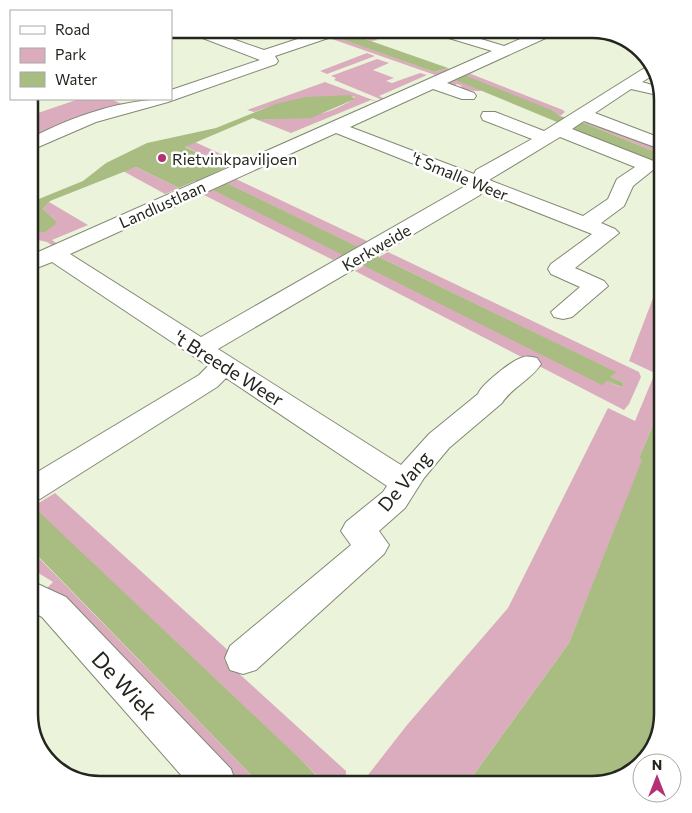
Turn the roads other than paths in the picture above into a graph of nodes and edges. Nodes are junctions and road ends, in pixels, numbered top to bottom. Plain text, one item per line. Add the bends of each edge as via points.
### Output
1 (216, 38) edge
2 (315, 38) edge
3 (463, 38) edge
4 (534, 38) edge
5 (506, 51) junction
6 (264, 56) junction
7 (648, 72) edge
8 (432, 83) junction
9 (629, 84) junction
10 (653, 90) edge
11 (172, 96) edge
12 (468, 96) dead end
13 (149, 100) edge
14 (489, 116) dead end
15 (564, 125) junction
16 (336, 127) junction
17 (38, 141) edge
18 (654, 143) edge
19 (477, 183) junction
20 (585, 224) junction
21 (53, 253) junction
22 (38, 260) edge
23 (563, 312) dead end
24 (199, 349) junction
25 (225, 364) junction
26 (528, 364) dead end
27 (406, 482) junction
28 (38, 485) edge
29 (38, 599) edge
30 (243, 658) dead end
31 (209, 776) edge

1 - 6 street
2 - 6 street
3 - 5 street
4 - 5 street, Landlustlaan
5 - 8 street, Landlustlaan
6 - 11 street via 271,61
7 - 9 street, Kerkweide
8 - 12 street
8 - 16 street, Landlustlaan
9 - 10 street
9 - 15 street, Kerkweide
13 - 17 street via 90,118
14 - 15 street
15 - 18 street
15 - 19 street, Kerkweide via 483,174
15 - 20 street via 649,166 624,183 617,202
16 - 19 street, 't Smalle Weer
16 - 21 street, Landlustlaan
19 - 20 street, 't Smalle Weer
19 - 24 street, Kerkweide via 473,191
20 - 23 street, 't Smalle Weer via 608,233 559,269 596,286
21 - 22 street, Landlustlaan
21 - 24 street, 't Breede Weer
24 - 25 street, 't Breede Weer
25 - 27 street, 't Breede Weer
25 - 28 street via 208,381
26 - 27 street, De Vang via 490,393 492,397 439,440
27 - 30 street, De Vang via 394,500 357,531 373,545
29 - 31 street, De Wiek via 54,607

